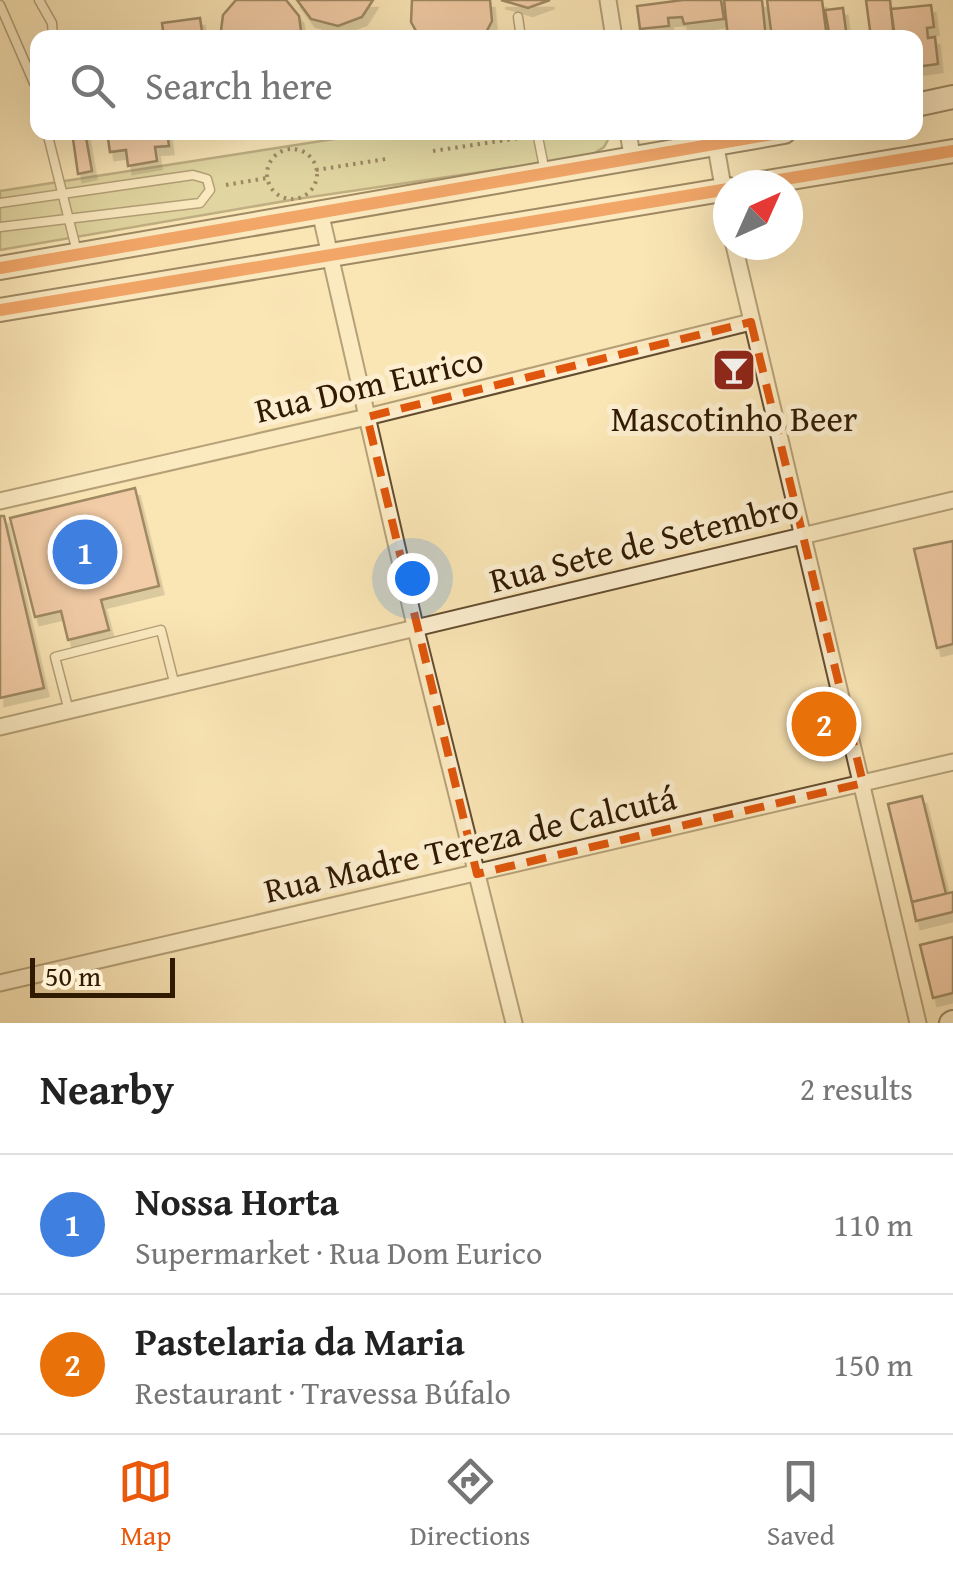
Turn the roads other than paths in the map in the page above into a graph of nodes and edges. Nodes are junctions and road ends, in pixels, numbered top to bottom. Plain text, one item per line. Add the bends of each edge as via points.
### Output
1 (38, 0) edge
2 (608, 0) edge
3 (0, 5) edge
4 (518, 18) dead end
5 (52, 30) edge
6 (520, 30) edge
7 (613, 30) edge
8 (30, 68) edge
9 (953, 97) edge
10 (923, 103) edge
11 (49, 140) edge
12 (536, 140) edge
13 (629, 140) edge
14 (748, 140) edge
15 (716, 147) junction
16 (953, 151) edge
17 (633, 161) junction
18 (721, 170) edge
19 (545, 176) junction
20 (803, 176) edge
21 (713, 191) edge
22 (64, 195) junction
23 (0, 203) edge
24 (321, 216) junction
25 (70, 218) junction
26 (0, 227) edge
27 (328, 253) junction
28 (78, 256) junction
29 (737, 260) edge
30 (0, 268) edge
31 (0, 310) edge
32 (751, 322) junction
33 (366, 417) junction
34 (953, 500) edge
35 (0, 501) edge
36 (801, 534) junction
37 (416, 630) junction
38 (176, 686) junction
39 (69, 711) junction
40 (0, 727) edge
41 (953, 762) edge
42 (863, 784) junction
43 (477, 874) junction
44 (0, 983) edge
45 (514, 1023) edge
46 (918, 1023) edge

1 - 5 lane
2 - 7 street
3 - 8 lane
4 - 6 lane
9 - 10 street
11 - 22 lane
12 - 19 lane
13 - 17 street
14 - 15 street
15 - 17 street
15 - 18 street
16 - 20 street
17 - 19 street
19 - 24 street
21 - 27 street
22 - 23 lane
22 - 25 lane
22 - 25 lane via 193,175 210,185 200,203
24 - 27 street
24 - 28 street
25 - 26 lane
25 - 28 lane
27 - 31 street
27 - 33 street
28 - 30 street
29 - 32 street
32 - 33 street, Rua Dom Eurico
32 - 36 street
33 - 35 street, Rua Dom Eurico
33 - 37 street
34 - 36 street, Rua Sete de Setembro
36 - 37 street, Rua Sete de Setembro
36 - 42 street
37 - 38 street, Rua Sete de Setembro
37 - 43 street
38 - 39 street, Rua Sete de Setembro
38 - 39 lane via 161,630 55,657
39 - 40 street, Rua Sete de Setembro
41 - 42 street, Rua Madre Tereza de Calcutá
42 - 43 street, Rua Madre Tereza de Calcutá
42 - 46 street
43 - 44 street, Rua Madre Tereza de Calcutá
43 - 45 street

